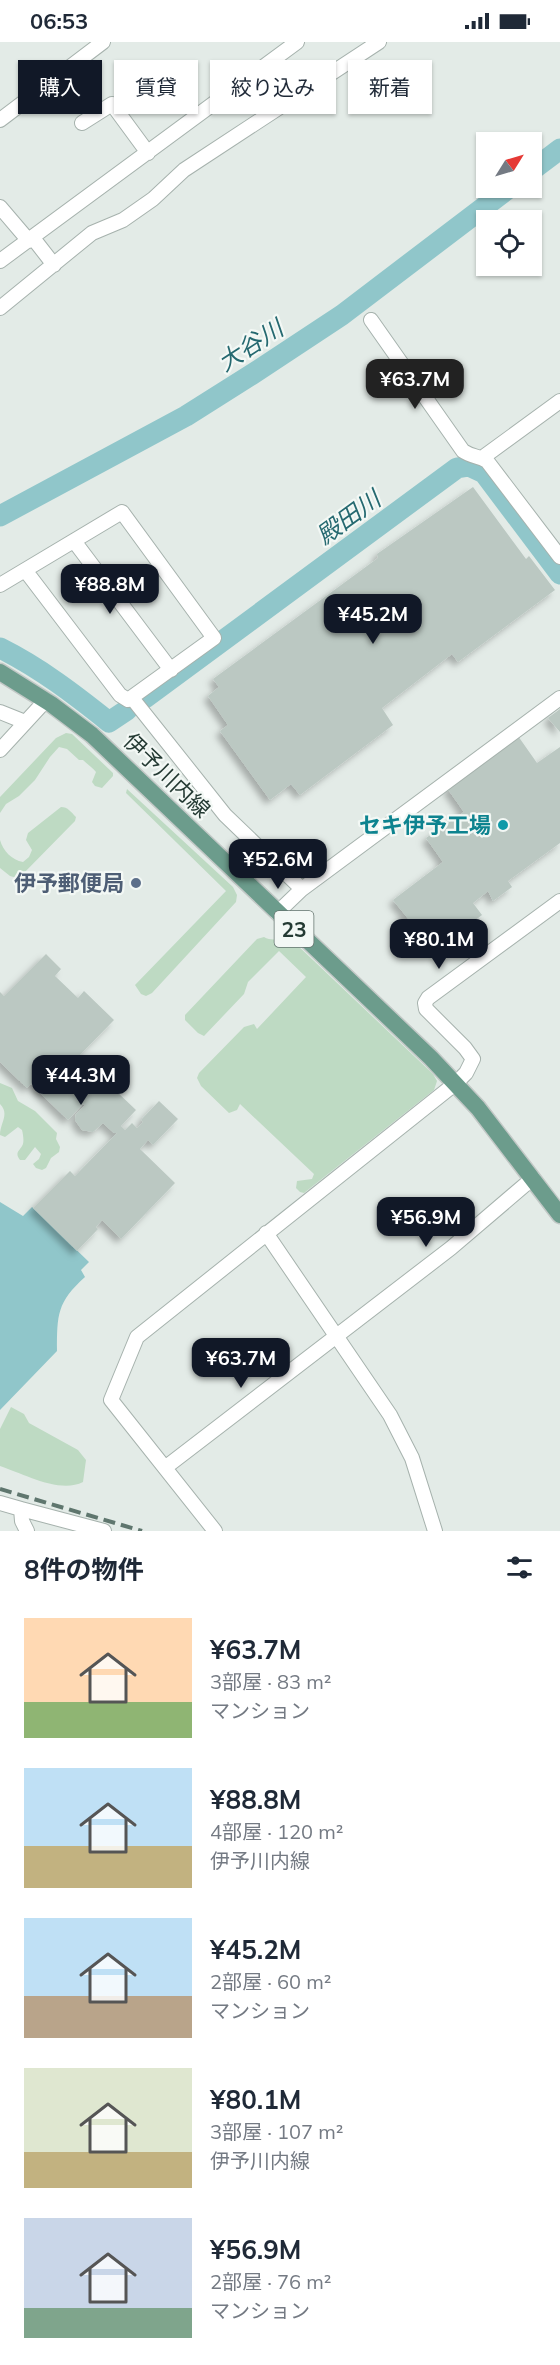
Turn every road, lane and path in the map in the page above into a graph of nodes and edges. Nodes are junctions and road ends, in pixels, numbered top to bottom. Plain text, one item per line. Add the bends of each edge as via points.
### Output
1 (103, 42) edge
2 (297, 42) edge
3 (379, 42) edge
4 (85, 116) dead end
5 (0, 120) edge
6 (148, 153) junction
7 (0, 207) edge
8 (31, 239) junction
9 (0, 261) edge
10 (54, 265) junction
11 (0, 308) edge
12 (372, 320) dead end
13 (560, 401) edge
14 (482, 458) junction
15 (74, 541) junction
16 (560, 557) edge
17 (25, 570) junction
18 (0, 585) edge
19 (171, 670) junction
20 (0, 672) edge
21 (132, 698) junction
22 (560, 698) edge
23 (46, 700) junction
24 (0, 712) edge
25 (26, 722) junction
26 (0, 750) edge
27 (302, 889) junction
28 (560, 902) edge
29 (278, 913) junction
30 (456, 1083) junction
31 (533, 1178) junction
32 (560, 1215) edge
33 (266, 1233) junction
34 (337, 1338) junction
35 (166, 1467) junction
36 (0, 1503) edge
37 (21, 1509) junction
38 (27, 1531) edge
39 (104, 1531) edge
40 (215, 1531) edge
41 (435, 1531) edge

1 - 5 street
2 - 6 street
3 - 10 street via 184,170 123,220 92,233
4 - 6 street via 112,104
6 - 8 street
7 - 8 street
8 - 9 street
8 - 10 street
10 - 11 street
12 - 14 street via 463,451 476,459
13 - 14 street
14 - 16 street
15 - 17 street
15 - 19 street
15 - 19 street via 122,512 214,638
17 - 18 street
17 - 21 street via 120,695
19 - 21 street
20 - 23 main road, 伊予川内線 / 23
21 - 27 street via 225,816
22 - 27 street
23 - 25 street
23 - 29 main road, 伊予川内線 / 23 via 113,754
24 - 25 street
25 - 26 street
27 - 29 street
28 - 30 street via 425,1003 426,1009 473,1059
29 - 30 main road, 伊予川内線 / 23
30 - 31 main road, 伊予川内線 / 23
30 - 33 street
31 - 32 main road, 伊予川内線 / 23
31 - 34 street
33 - 34 street
33 - 35 street via 133,1342 111,1400
34 - 35 street
34 - 41 street via 390,1414 412,1458
35 - 40 street
36 - 37 street
37 - 38 street
37 - 39 street

